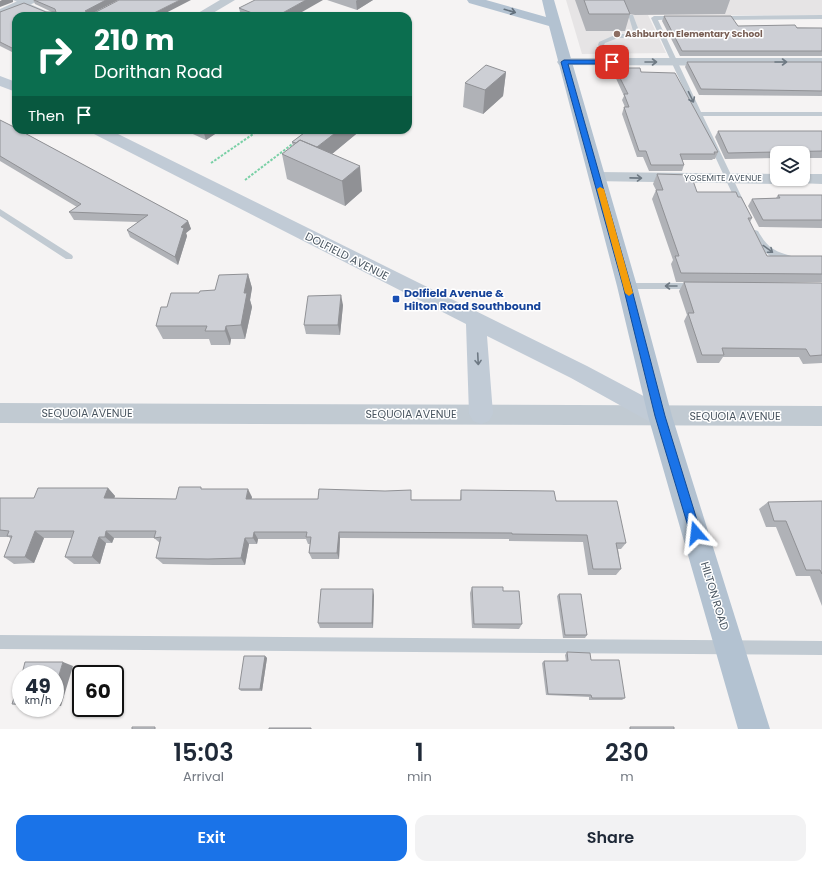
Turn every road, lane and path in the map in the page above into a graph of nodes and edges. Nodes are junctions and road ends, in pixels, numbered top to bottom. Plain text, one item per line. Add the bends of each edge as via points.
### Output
1 (229, 0) edge
2 (473, 0) edge
3 (548, 0) edge
4 (23, 1) edge
5 (46, 12) edge
6 (206, 12) edge
7 (0, 13) edge
8 (630, 15) edge
9 (822, 17) edge
10 (678, 18) edge
11 (710, 18) edge
12 (555, 24) junction
13 (564, 62) junction
14 (612, 62) junction
15 (674, 62) junction
16 (822, 62) edge
17 (0, 80) edge
18 (12, 86) edge
19 (699, 114) junction
20 (822, 114) edge
21 (106, 134) edge
22 (253, 134) edge
23 (300, 139) edge
24 (211, 163) dead end
25 (597, 177) junction
26 (729, 179) junction
27 (770, 179) edge
28 (810, 179) edge
29 (822, 179) edge
30 (245, 180) dead end
31 (744, 211) edge
32 (0, 212) edge
33 (751, 226) edge
34 (69, 257) dead end
35 (802, 259) edge
36 (627, 286) junction
37 (706, 286) edge
38 (476, 320) junction
39 (0, 413) edge
40 (481, 414) junction
41 (660, 416) junction
42 (822, 416) edge
43 (0, 642) edge
44 (730, 648) junction
45 (822, 648) edge
46 (754, 729) edge

1 - 6 street
2 -> 12 main road
3 - 12 main road, HILTON ROAD
4 - 5 lane
4 - 7 street
8 - 14 lane via 638,36 617,36 602,42 601,45
9 - 11 lane
10 - 15 lane via 654,18
12 - 13 main road, HILTON ROAD
13 - 14 street
13 - 25 main road, HILTON ROAD
14 -> 15 street
15 -> 16 street
15 -> 19 lane
17 - 18 street
19 - 20 lane
19 - 26 lane
21 - 38 street, DOLFIELD AVENUE
22 - 24 path
23 - 30 path
25 -> 26 street, YOSEMITE AVENUE
25 - 36 main road, HILTON ROAD
26 - 27 street, YOSEMITE AVENUE
26 - 31 lane
28 - 29 street
32 - 34 lane
33 -> 35 lane via 758,240 772,253
37 -> 36 lane
36 - 41 main road, HILTON ROAD
38 -> 40 street
38 - 41 street, DOLFIELD AVENUE
39 - 40 street, SEQUOIA AVENUE
40 - 41 street, SEQUOIA AVENUE
41 - 42 street, SEQUOIA AVENUE
41 - 44 main road, HILTON ROAD
43 - 44 lane
44 - 45 lane
44 - 46 main road, HILTON ROAD

